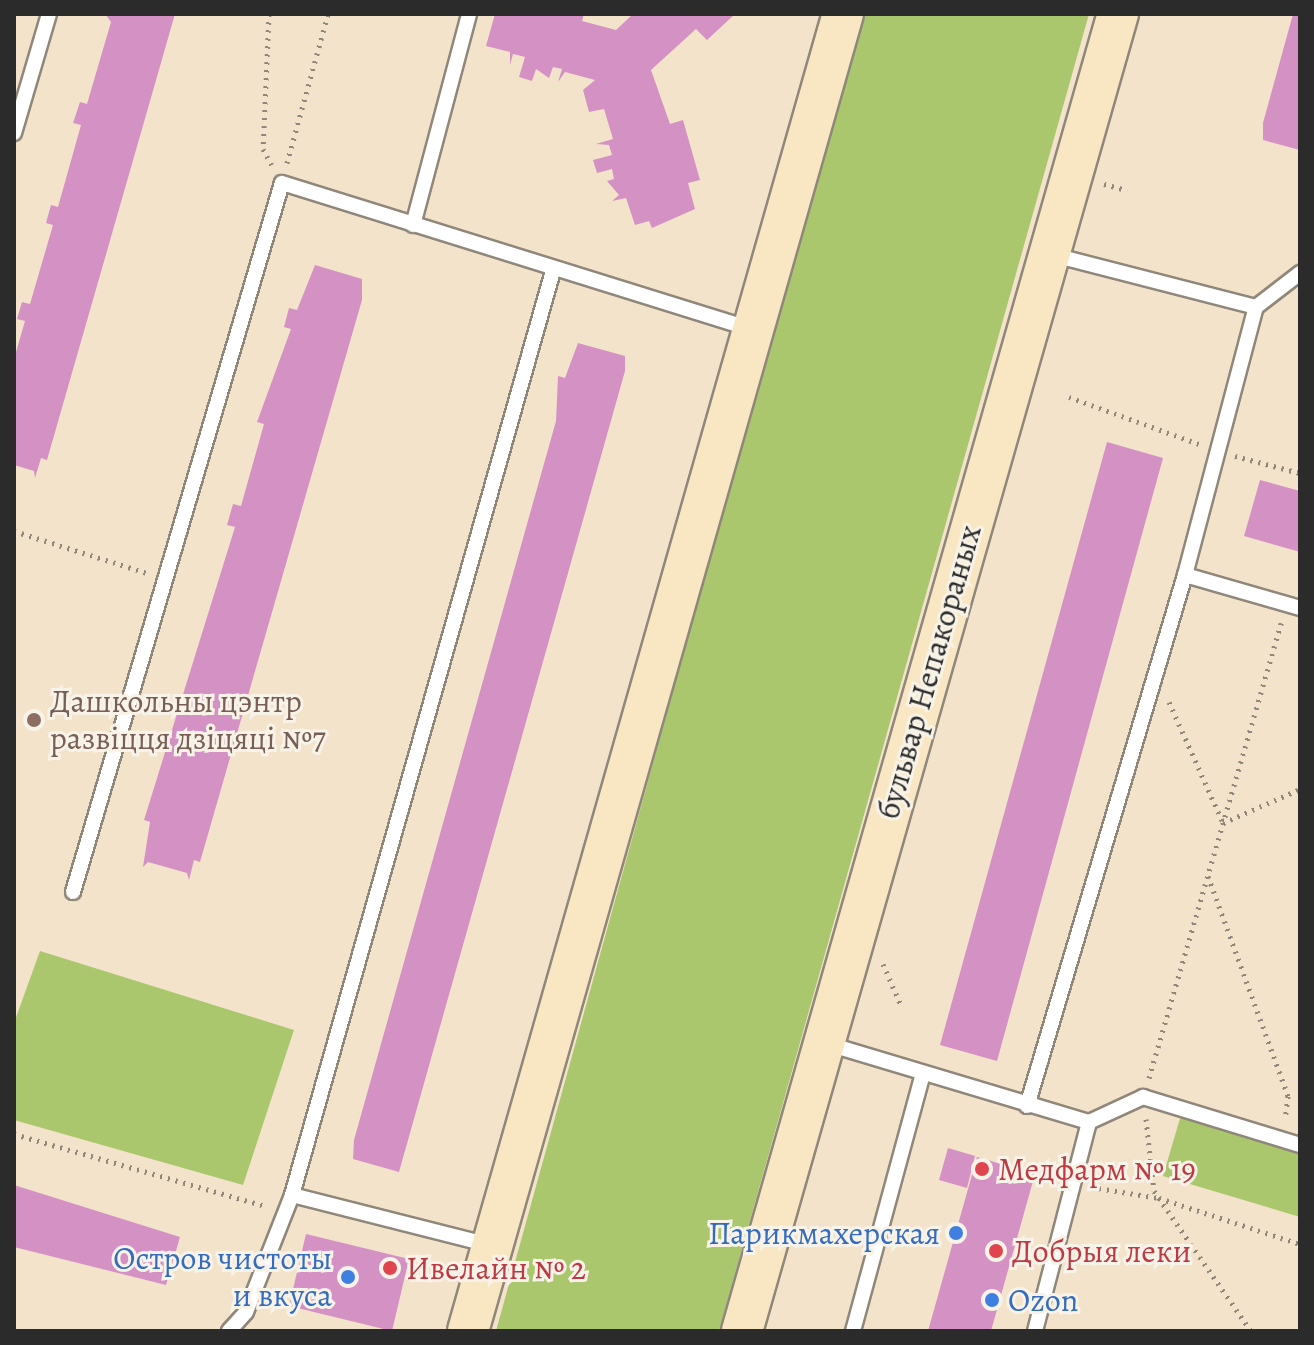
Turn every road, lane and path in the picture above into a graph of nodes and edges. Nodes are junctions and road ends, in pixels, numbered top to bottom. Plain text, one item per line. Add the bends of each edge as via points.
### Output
1 (49, 14) edge
2 (269, 14) edge
3 (328, 14) edge
4 (469, 14) edge
5 (843, 14) edge
6 (1118, 14) edge
7 (14, 133) edge
8 (282, 183) junction
9 (413, 225) junction
10 (1049, 254) junction
11 (553, 271) junction
12 (1300, 273) edge
13 (1256, 307) junction
14 (754, 330) junction
15 (1069, 397) dead end
16 (1217, 451) junction
17 (1300, 473) edge
18 (14, 531) edge
19 (1185, 575) junction
20 (160, 577) junction
21 (1293, 606) edge
22 (1156, 672) junction
23 (1300, 789) edge
24 (1223, 823) junction
25 (1208, 876) junction
26 (73, 892) dead end
27 (823, 1042) junction
28 (923, 1073) junction
29 (1143, 1097) junction
30 (1027, 1106) junction
31 (1089, 1122) junction
32 (14, 1134) edge
33 (1283, 1139) junction
34 (1300, 1145) edge
35 (1074, 1184) junction
36 (292, 1195) junction
37 (1159, 1198) junction
38 (286, 1211) junction
39 (1300, 1244) edge
40 (491, 1246) junction
41 (229, 1331) edge
42 (468, 1331) edge
43 (742, 1331) edge
44 (853, 1331) edge
45 (1035, 1331) edge
46 (1251, 1331) edge

1 - 7 lane
2 - 8 path via 263,149
3 - 8 path
4 - 9 lane
5 - 14 main road
6 - 10 main road, бульвар Непакораных
8 - 9 lane
8 - 20 lane
9 - 11 lane
10 - 13 lane
10 - 27 main road, бульвар Непакораных
11 - 14 lane
11 - 36 lane
12 - 13 lane
13 - 16 lane
14 - 40 main road
15 - 16 path
16 - 17 path
16 - 19 lane
18 - 20 path
19 - 21 lane
19 - 22 lane
20 - 26 lane
21 - 24 path
22 - 24 path
22 - 30 lane
23 - 24 path
24 - 25 path
25 - 29 path
25 - 33 path via 1288,1096
27 - 28 lane
27 - 43 main road, бульвар Непакораных
28 - 30 lane
28 - 44 lane
29 - 31 lane
29 - 33 lane
29 - 37 path
30 - 31 lane
31 - 35 lane
32 - 38 path
33 - 34 lane
35 - 37 path
35 - 45 lane
36 - 38 lane
36 - 40 lane
37 - 39 path
37 - 46 path
38 - 41 lane via 246,1312
40 - 42 main road

